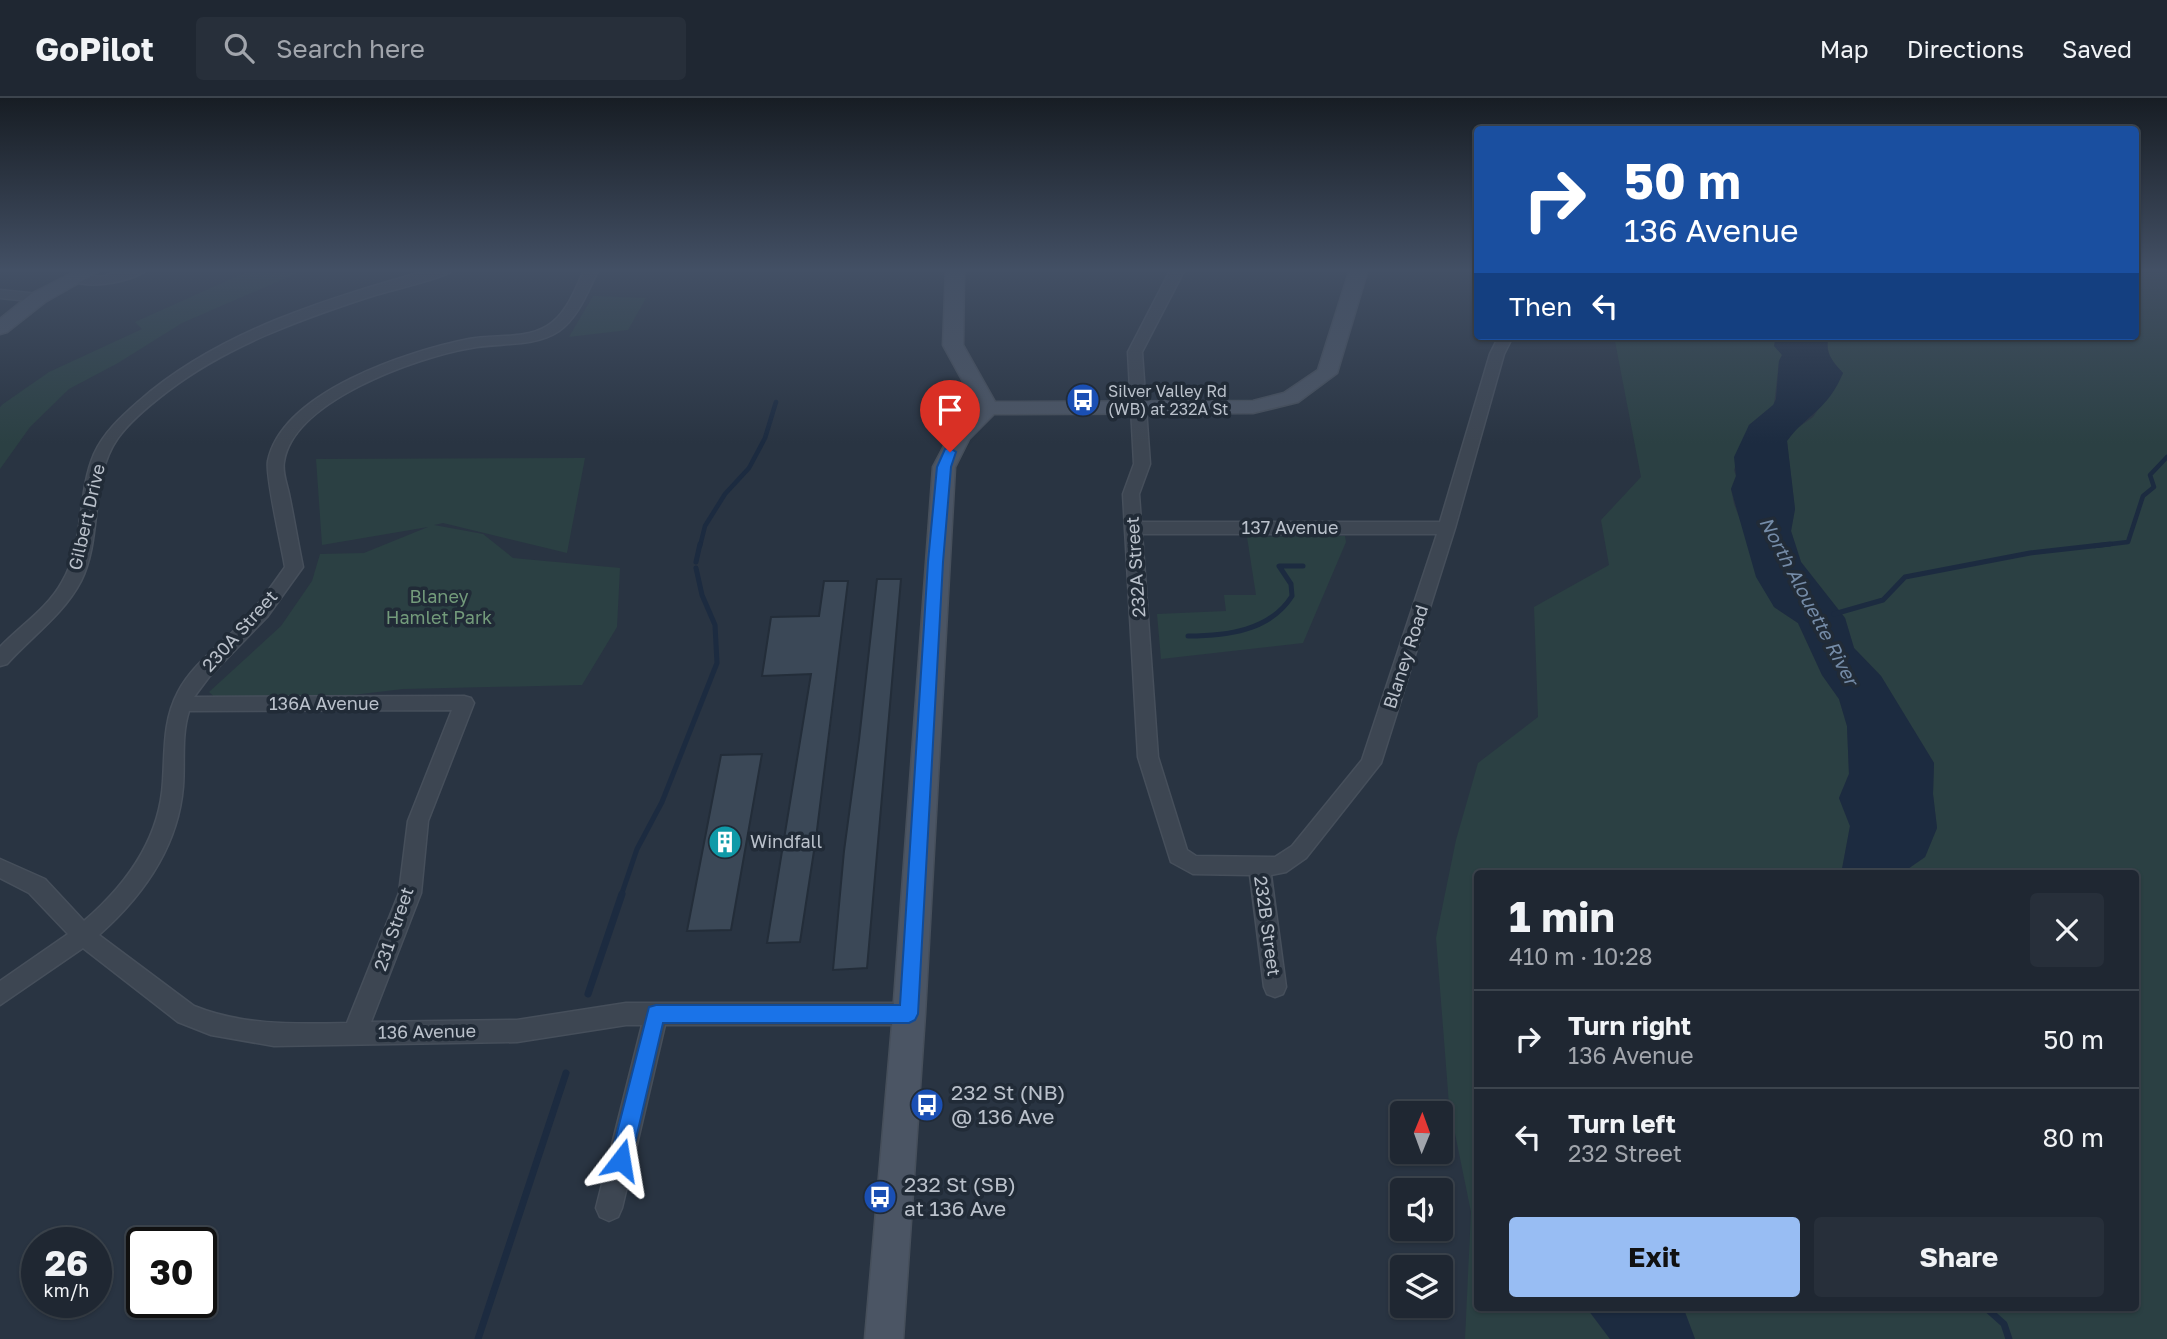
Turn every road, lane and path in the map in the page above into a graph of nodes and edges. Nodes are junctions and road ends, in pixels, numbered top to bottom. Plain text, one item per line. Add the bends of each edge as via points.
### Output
1 (277, 327) edge
2 (554, 327) edge
3 (953, 327) edge
4 (1148, 327) edge
5 (1341, 327) edge
6 (1504, 340) edge
7 (988, 408) junction
8 (1139, 409) junction
9 (1133, 528) junction
10 (1447, 528) junction
11 (0, 659) edge
12 (464, 703) joint
13 (183, 704) junction
14 (1193, 865) joint
15 (1259, 866) junction
16 (0, 868) edge
17 (84, 936) junction
18 (1275, 987) dead end
19 (0, 994) edge
20 (656, 1014) junction
21 (909, 1014) junction
22 (355, 1033) junction
23 (609, 1208) dead end
24 (884, 1339) edge

1 - 11 street, Gilbert Drive via 187,372 141,406 111,436 95,468 81,560 71,582
2 - 13 street, 230A Street via 534,336 434,352 336,393 305,413 287,434 275,461 294,567 256,619 212,660
3 - 7 street via 953,345
4 - 8 street, 232A Street via 1135,352
5 - 8 street via 1327,373 1291,398 1253,407
6 - 10 street, Blaney Road
7 - 8 street
7 - 21 street via 960,436 944,467
8 - 9 street, 232A Street via 1142,464 1131,494
9 - 10 street, 137 Avenue
9 - 14 street, 232A Street via 1148,757 1178,856
10 - 15 street, Blaney Road via 1371,763 1299,852 1279,866
12 - 13 street, 136A Avenue
12 - 22 street, 231 Street via 418,821 410,893
13 - 17 street, 230A Street via 173,736 174,779 160,844 143,875
14 - 15 street, Blaney Road
15 - 18 street, 232B Street
16 - 17 street, 136 Avenue via 37,886
17 - 19 street, 230A Street
17 - 22 street, 136 Avenue via 186,1014 211,1024 274,1035
20 - 21 street, 136 Avenue
20 - 22 street, 136 Avenue via 600,1017 517,1031
20 - 23 street
21 - 24 street

